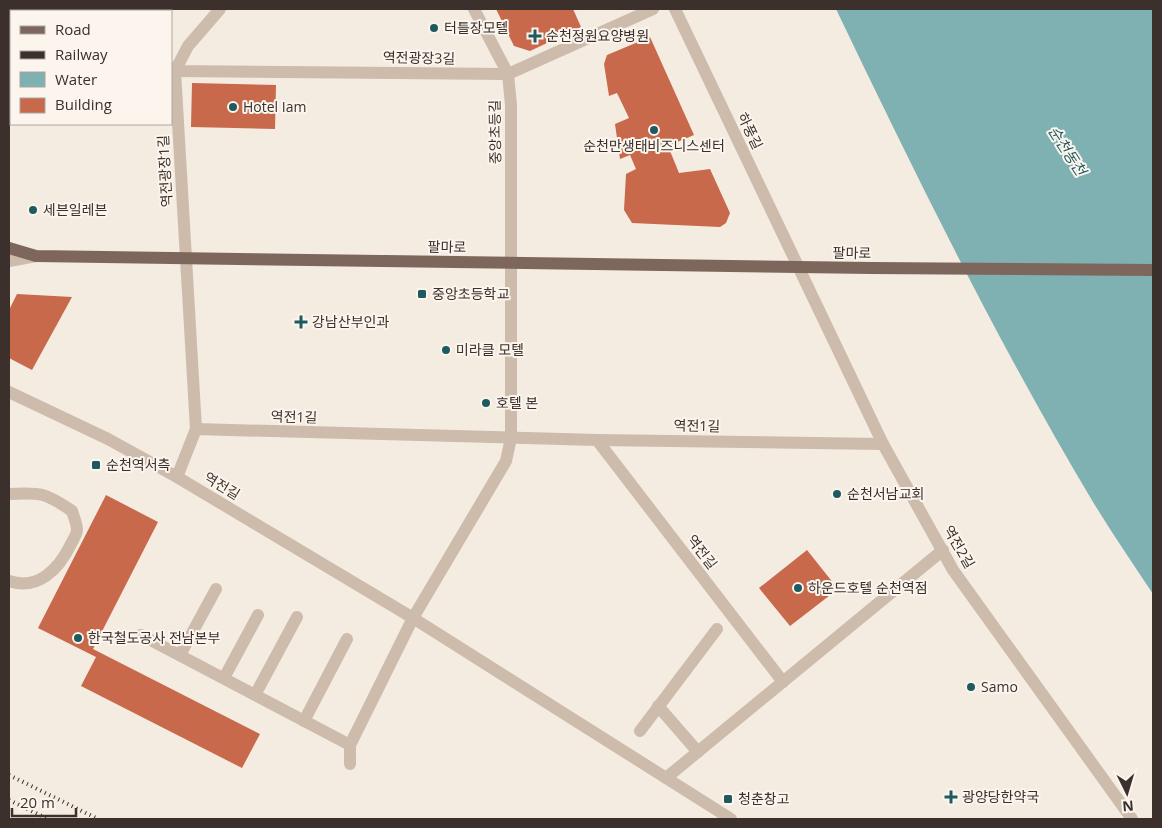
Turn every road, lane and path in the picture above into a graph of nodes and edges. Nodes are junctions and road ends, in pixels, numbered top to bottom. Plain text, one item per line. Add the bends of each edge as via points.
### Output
1 (220, 9) edge
2 (474, 9) edge
3 (653, 9) edge
4 (675, 9) edge
5 (173, 70) edge
6 (508, 74) junction
7 (9, 241) edge
8 (9, 248) edge
9 (36, 256) junction
10 (184, 258) junction
11 (9, 261) edge
12 (510, 263) junction
13 (798, 267) junction
14 (1153, 270) edge
15 (9, 392) edge
16 (196, 428) junction
17 (511, 438) junction
18 (597, 440) junction
19 (883, 444) junction
20 (177, 477) junction
21 (9, 494) edge
22 (943, 550) junction
23 (9, 581) edge
24 (216, 589) dead end
25 (258, 615) dead end
26 (297, 617) dead end
27 (413, 618) junction
28 (717, 629) dead end
29 (141, 634) dead end
30 (346, 639) dead end
31 (180, 655) junction
32 (224, 678) junction
33 (783, 682) junction
34 (255, 695) junction
35 (658, 706) junction
36 (304, 721) junction
37 (640, 731) dead end
38 (350, 745) junction
39 (698, 752) junction
40 (350, 764) dead end
41 (666, 778) junction
42 (731, 819) edge
43 (1132, 819) edge

1 - 5 street via 188,46
2 - 6 street, 중앙초등길
3 - 6 street, 역전광장3길
4 - 13 street, 하풍길
5 - 6 street, 역전광장3길
5 - 10 street, 역전광장1길
6 - 12 street, 중앙초등길 via 512,105
7 - 9 street
8 - 9 main road, 팔마로
9 - 10 main road, 팔마로
9 - 11 street
10 - 12 main road, 팔마로
10 - 16 street
12 - 13 main road, 팔마로
12 - 17 street
13 - 14 main road, 팔마로
13 - 19 street, 역전2길
15 - 20 street, 역전길 via 108,439
16 - 17 street, 역전1길
16 - 20 street
17 - 18 street, 역전1길
17 - 27 street via 506,461
18 - 19 street, 역전1길
18 - 33 street, 역전길
19 - 22 street, 역전2길
20 - 27 street, 역전길
21 - 23 street via 39,492 57,500 72,511 77,531 52,572 33,583 21,585
22 - 33 street
22 - 43 street, 역전2길 via 953,570
24 - 31 street
25 - 32 street
26 - 34 street
27 - 38 street
27 - 41 street, 역전길
28 - 35 street
29 - 31 street
30 - 36 street
31 - 32 street
32 - 34 street
33 - 39 street
34 - 36 street
35 - 37 street
35 - 39 street
36 - 38 street
38 - 40 street
39 - 41 street
41 - 42 street, 역전길

